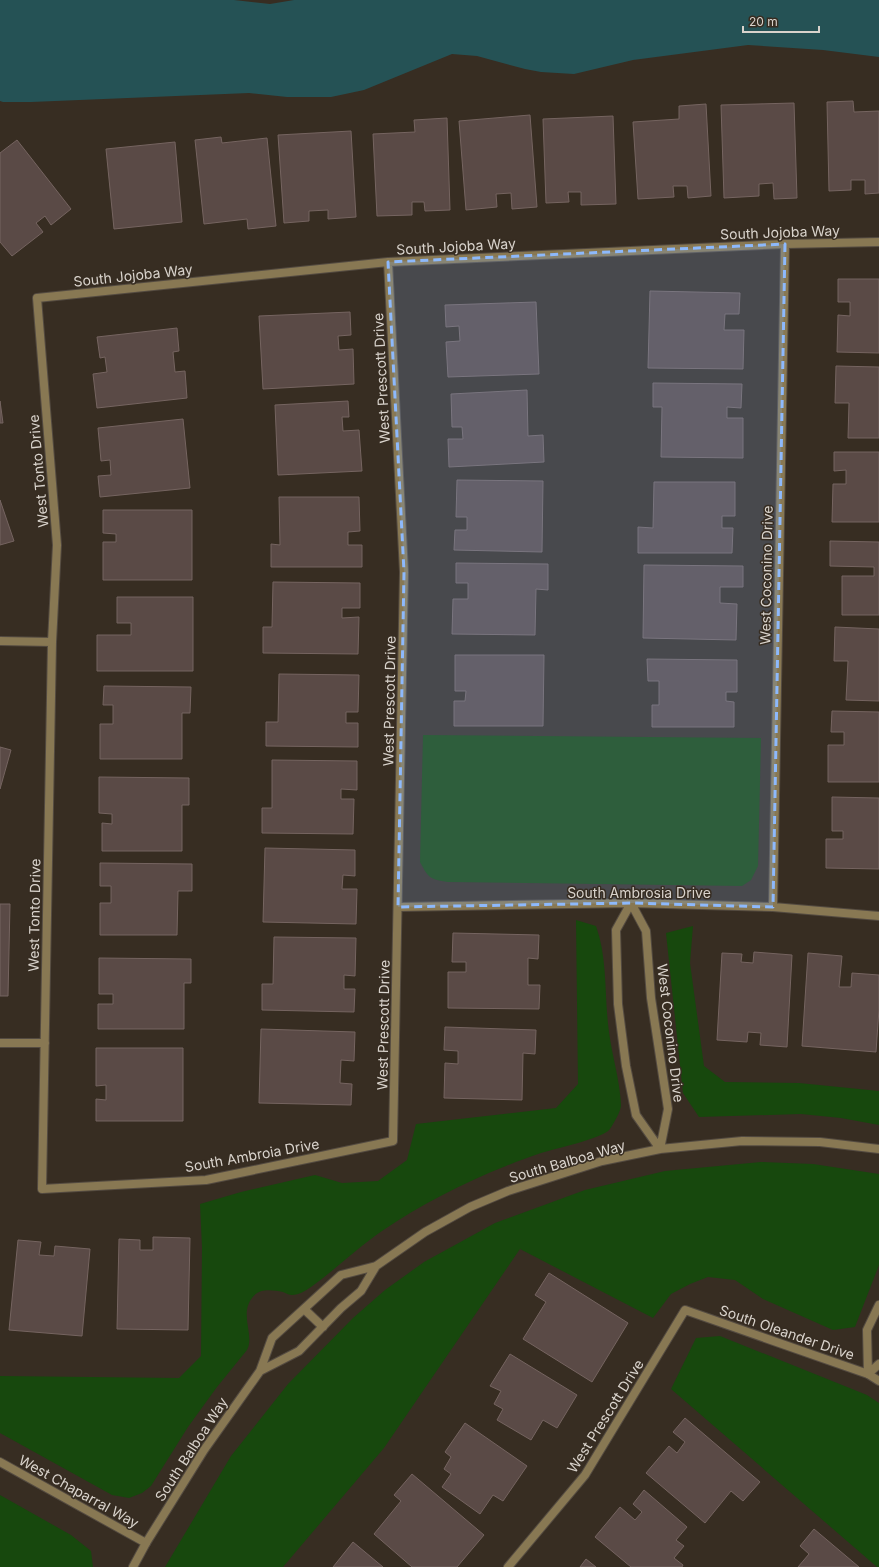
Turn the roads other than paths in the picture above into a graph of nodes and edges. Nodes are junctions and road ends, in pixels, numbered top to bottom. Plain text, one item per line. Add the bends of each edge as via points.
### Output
1 (879, 242) edge
2 (785, 244) junction
3 (388, 262) junction
4 (36, 298) joint
5 (0, 641) edge
6 (52, 642) junction
7 (631, 903) junction
8 (398, 907) junction
9 (773, 907) junction
10 (879, 916) edge
11 (0, 1043) edge
12 (45, 1043) junction
13 (393, 1141) joint
14 (660, 1149) junction
15 (879, 1149) edge
16 (42, 1189) joint
17 (376, 1266) junction
18 (879, 1304) edge
19 (304, 1309) junction
20 (685, 1310) joint
21 (323, 1326) junction
22 (879, 1364) edge
23 (260, 1372) junction
24 (868, 1374) junction
25 (879, 1381) edge
26 (0, 1462) edge
27 (146, 1543) junction
28 (133, 1567) edge
29 (508, 1567) edge

1 - 2 street, South Jojoba Way
2 - 3 street, South Jojoba Way
2 - 9 street, West Coconino Drive
3 - 4 street, South Jojoba Way
3 - 8 street, West Prescott Drive via 404,572
4 - 6 street, West Tonto Drive via 57,544
5 - 6 street
6 - 12 street, West Tonto Drive
7 - 8 street, South Ambrosia Drive
7 - 9 street, South Ambrosia Drive
7 - 14 street, West Coconino Drive via 646,931 651,998 668,1109
7 - 14 street via 616,930 619,1011 636,1116
8 - 13 street, West Prescott Drive
9 - 10 street, South Ambrosia Drive
11 - 12 street
12 - 16 street, West Tonto Drive
13 - 16 street, South Ambroia Drive via 206,1180
14 - 15 street, South Balboa Way via 780,1141 820,1142
14 - 17 street, South Balboa Way via 602,1161 508,1191 470,1207 425,1232
17 - 19 street, South Balboa Way via 341,1275
17 - 21 street, South Balboa Way via 361,1291
18 - 24 street via 867,1330
19 - 21 street
19 - 23 street, South Balboa Way via 272,1338
20 - 24 street, South Oleander Drive
20 - 29 street, West Prescott Drive via 585,1475
21 - 23 street, South Balboa Way via 298,1351
22 - 24 street
23 - 27 street, South Balboa Way via 204,1450
24 - 25 street, South Oleander Drive
26 - 27 street, West Chaparral Way
27 - 28 street, South Balboa Way

